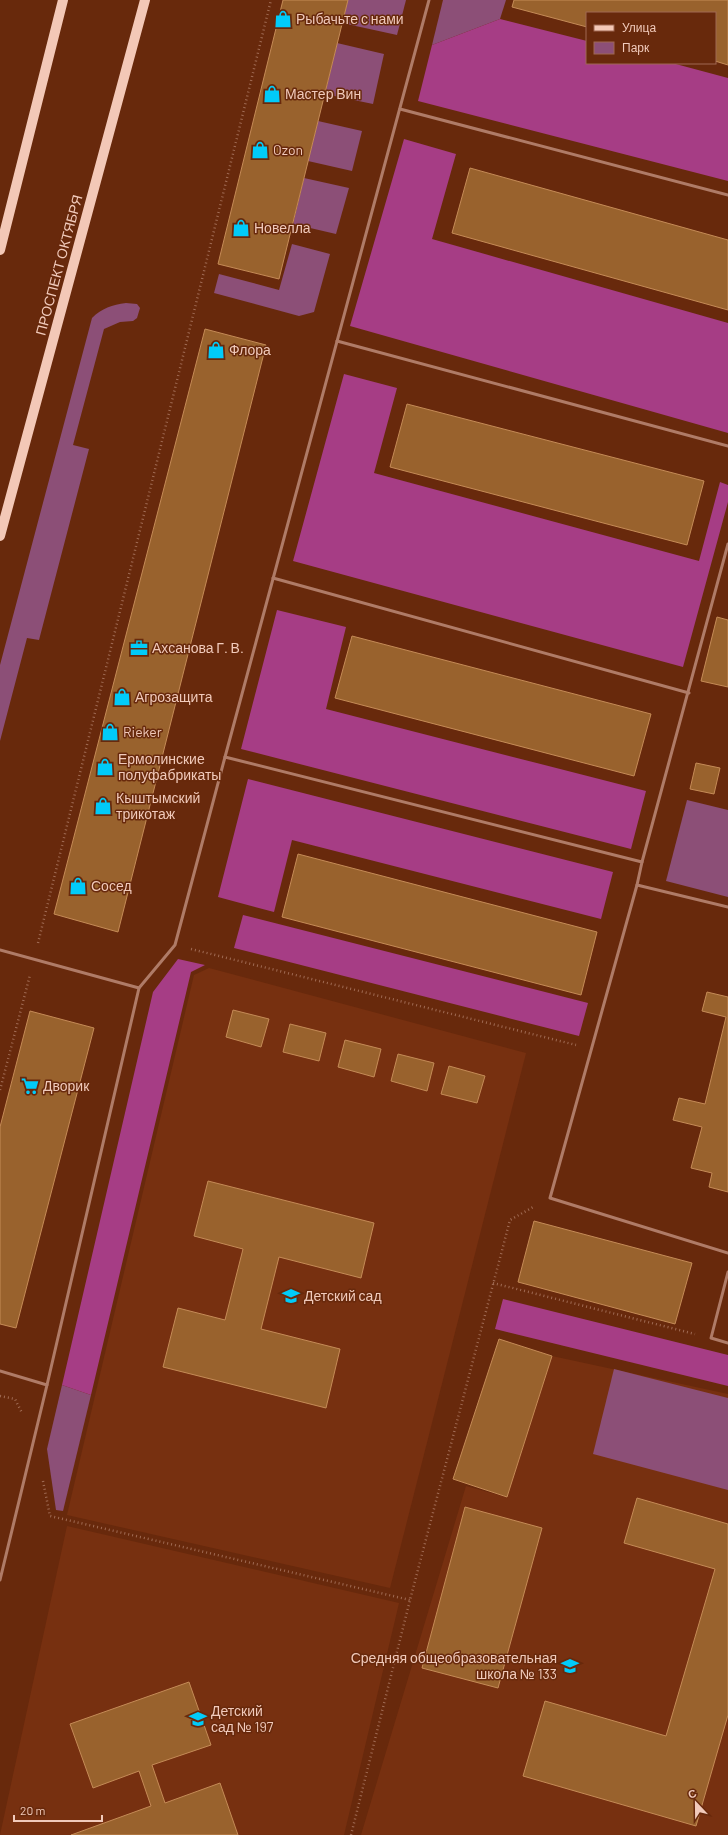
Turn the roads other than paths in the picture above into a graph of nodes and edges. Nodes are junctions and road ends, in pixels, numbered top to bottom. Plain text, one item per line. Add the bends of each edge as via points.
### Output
1 (63, 0) edge
2 (145, 0) edge
3 (429, 0) edge
4 (400, 109) junction
5 (728, 195) edge
6 (0, 250) edge
7 (337, 341) junction
8 (728, 446) edge
9 (0, 536) edge
10 (728, 544) edge
11 (273, 578) junction
12 (689, 693) junction
13 (225, 757) junction
14 (642, 862) junction
15 (637, 885) junction
16 (728, 907) edge
17 (0, 950) edge
18 (139, 988) junction
19 (728, 1253) edge
20 (728, 1272) edge
21 (728, 1343) edge
22 (0, 1371) edge
23 (47, 1385) junction
24 (0, 1580) edge

1 - 6 main road
2 - 9 main road, ПРОСПЕКТ ОКТЯБРЯ
3 - 4 lane
4 - 5 lane
4 - 7 lane
7 - 8 lane
7 - 11 lane
10 - 12 lane
11 - 12 lane
11 - 13 lane
12 - 14 lane
13 - 14 lane
13 - 18 lane via 174,945
14 - 15 lane
15 - 16 lane
15 - 19 lane via 550,1198
17 - 18 lane
18 - 23 lane
20 - 21 lane via 711,1338
22 - 23 lane
23 - 24 lane

